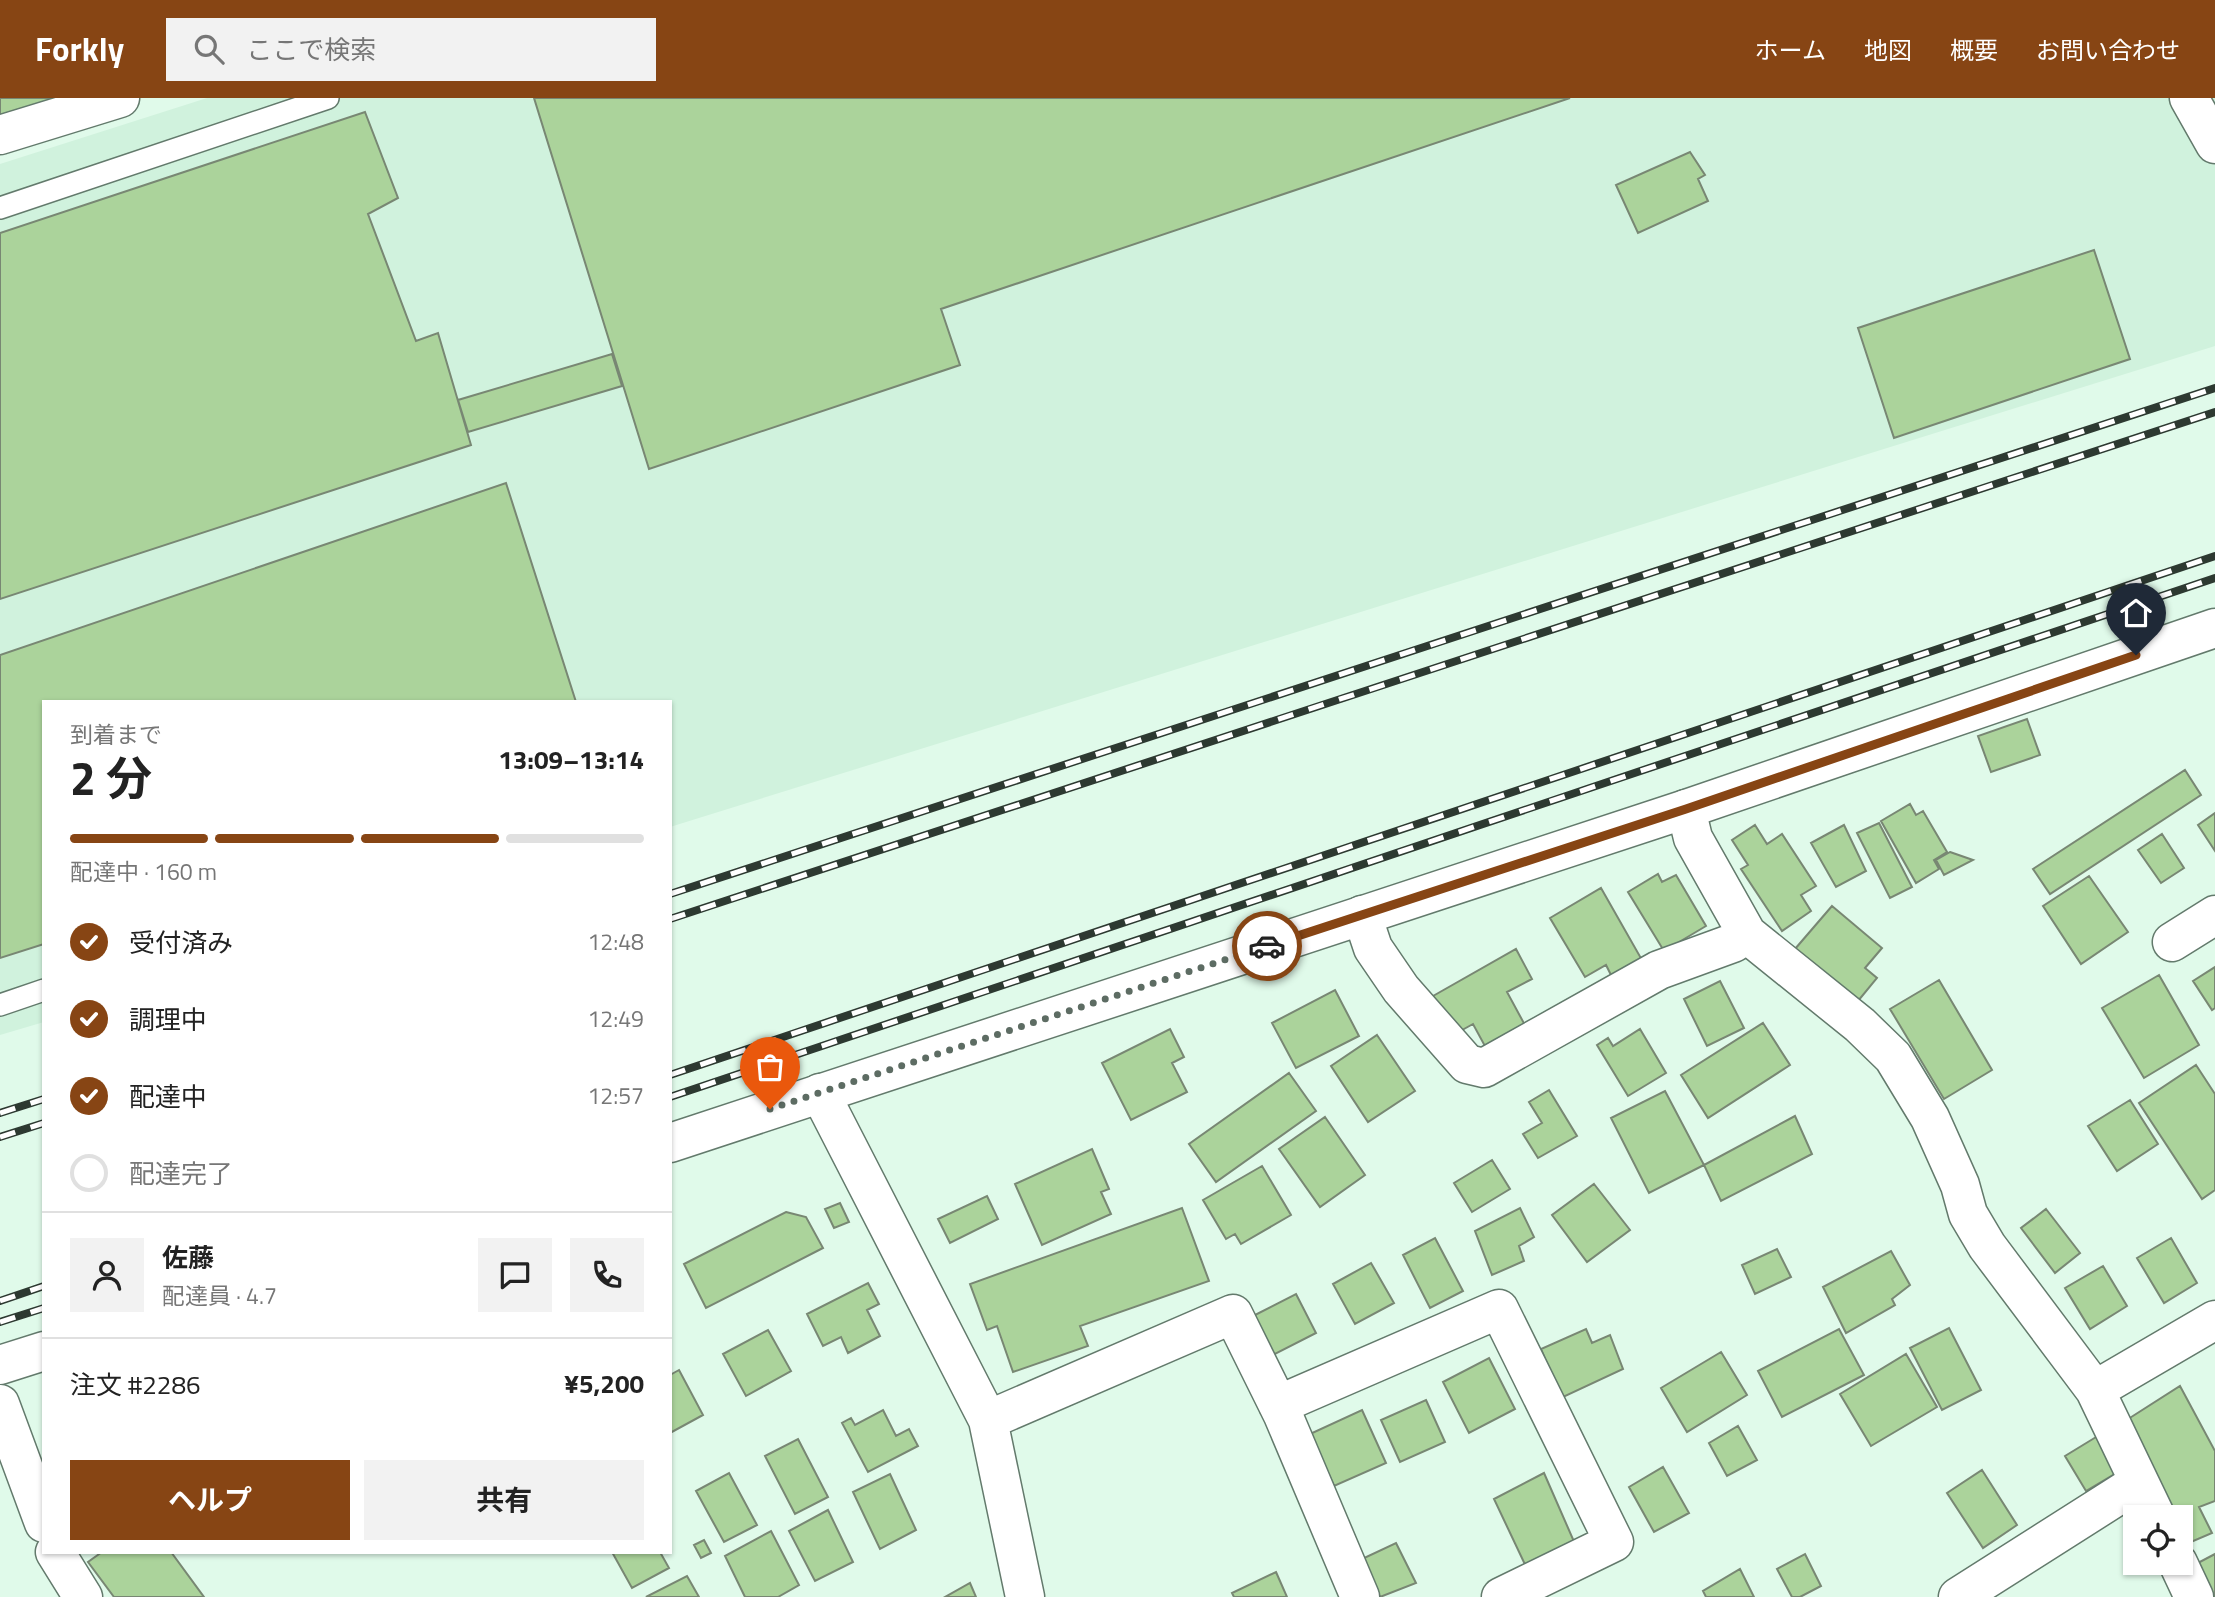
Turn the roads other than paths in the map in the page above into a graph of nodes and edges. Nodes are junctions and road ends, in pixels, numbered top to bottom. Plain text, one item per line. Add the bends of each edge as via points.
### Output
1 (120, 98) edge
2 (328, 98) edge
3 (2189, 98) edge
4 (0, 135) edge
5 (2215, 144) edge
6 (0, 208) edge
7 (2215, 628) edge
8 (1686, 809) junction
9 (1362, 915) junction
10 (2215, 915) edge
11 (1747, 934) junction
12 (2172, 942) dead end
13 (42, 991) edge
14 (0, 1005) edge
15 (821, 1093) junction
16 (672, 1142) edge
17 (2215, 1320) edge
18 (42, 1351) edge
19 (0, 1365) edge
20 (2095, 1390) junction
21 (0, 1404) edge
22 (1278, 1405) junction
23 (988, 1420) junction
24 (2139, 1482) junction
25 (2150, 1505) edge
26 (42, 1518) edge
27 (56, 1554) edge
28 (2184, 1575) edge
29 (83, 1597) edge
30 (1025, 1597) edge
31 (1360, 1597) edge
32 (1501, 1597) edge
33 (1958, 1597) edge
34 (2194, 1597) edge

1 - 4 street
2 - 6 lane
3 - 5 street
7 - 8 street
8 - 9 street
8 - 11 street via 1693,838
9 - 11 street via 1373,948 1401,989 1466,1064 1484,1068 1659,970
9 - 15 street
10 - 12 street
11 - 20 street via 1893,1057 1930,1118 1968,1214
13 - 14 lane
15 - 16 street
15 - 23 street
17 - 20 street
18 - 19 street
20 - 24 street
21 - 26 street
22 - 23 street via 1233,1314
22 - 31 street
22 - 32 street via 1499,1309 1614,1542
23 - 30 street
24 - 25 street
24 - 33 street
27 - 29 street
28 - 34 street

